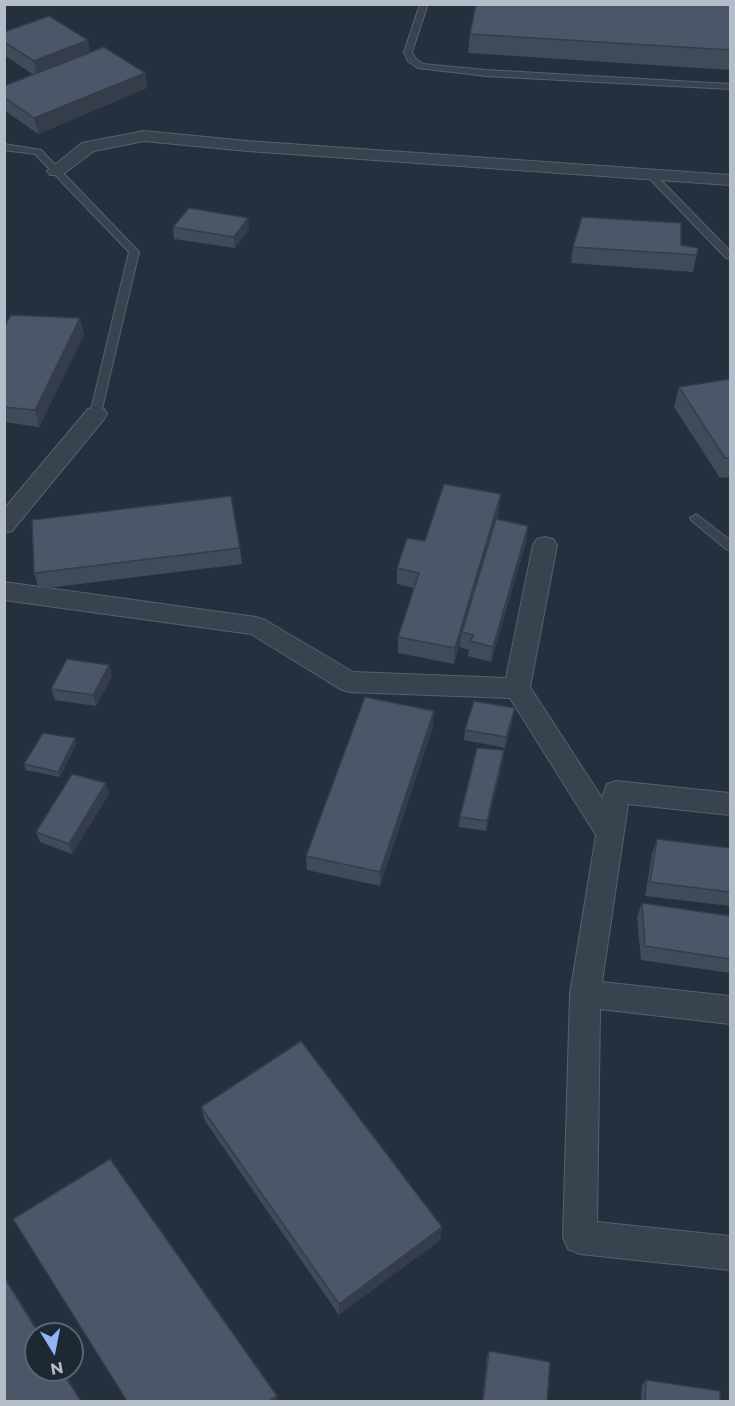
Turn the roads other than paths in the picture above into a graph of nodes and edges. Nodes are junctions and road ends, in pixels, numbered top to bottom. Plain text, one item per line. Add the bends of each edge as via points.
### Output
1 (424, 4) edge
2 (730, 87) edge
3 (4, 147) edge
4 (56, 171) junction
5 (651, 175) junction
6 (730, 180) edge
7 (730, 256) edge
8 (96, 414) joint
9 (696, 518) dead end
10 (4, 525) edge
11 (546, 545) dead end
12 (730, 546) edge
13 (4, 591) edge
14 (517, 688) junction
15 (730, 804) edge
16 (610, 834) junction
17 (585, 994) junction
18 (730, 1010) edge
19 (730, 1253) edge

1 - 2 lane via 408,52 421,66
3 - 4 lane via 38,152
4 - 5 street via 88,147 144,136
4 - 8 lane via 134,252
5 - 6 street
5 - 7 lane
8 - 10 street
9 - 12 lane
11 - 14 street
13 - 14 street via 256,626 349,682
14 - 16 street
15 - 16 street via 616,792
16 - 17 street
17 - 18 street
17 - 19 street via 580,1237

